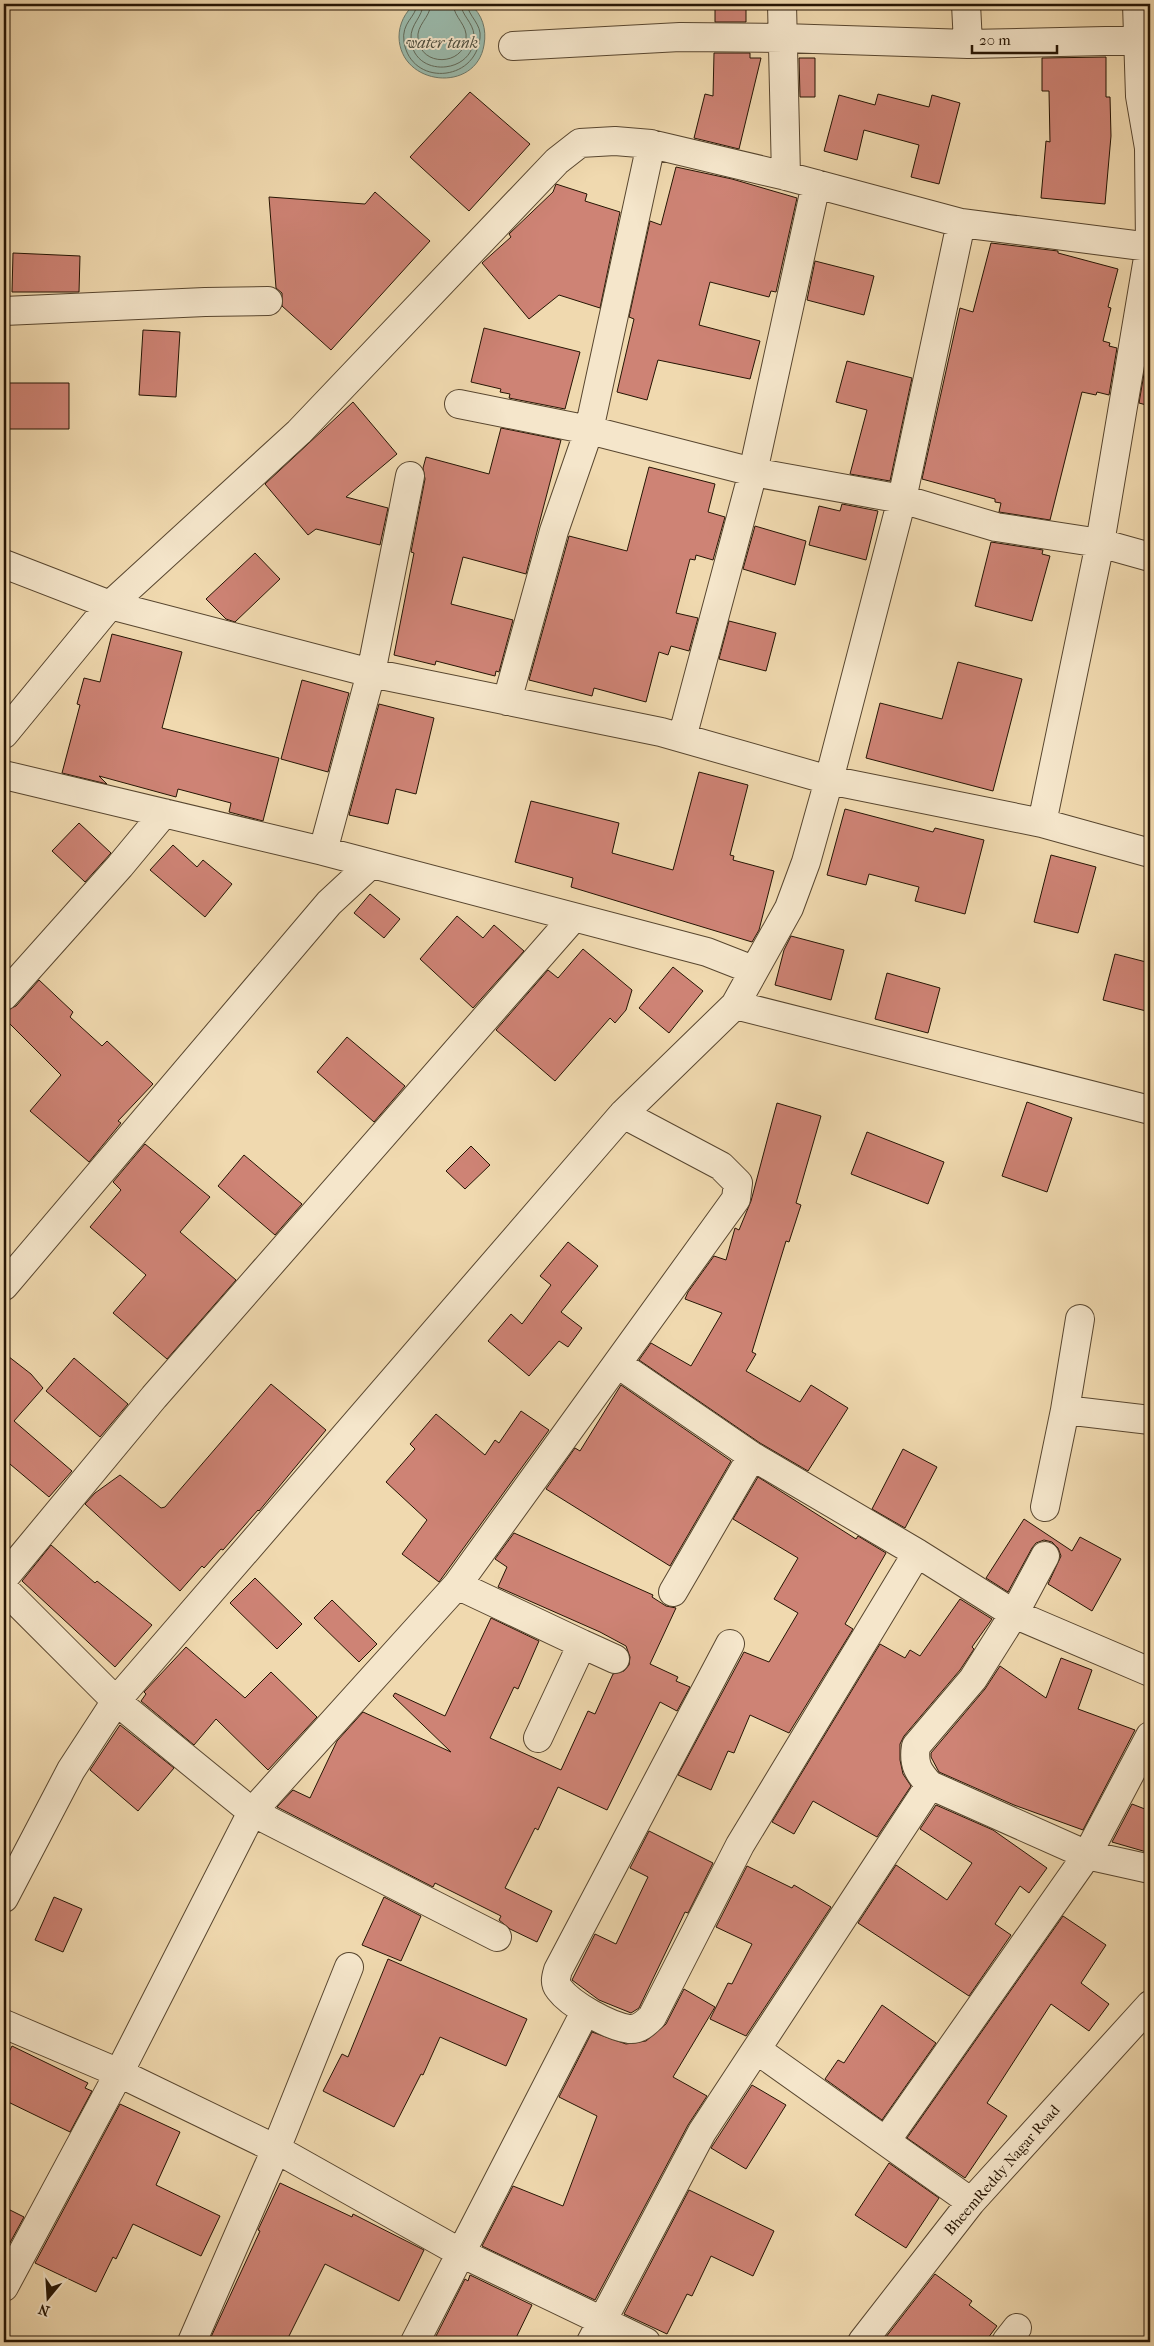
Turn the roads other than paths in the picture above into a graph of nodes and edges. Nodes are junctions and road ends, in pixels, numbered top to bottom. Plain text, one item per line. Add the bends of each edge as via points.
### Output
1 (782, 4) edge
2 (966, 4) edge
3 (1137, 4) edge
4 (783, 38) junction
5 (1144, 40) edge
6 (968, 44) junction
7 (513, 46) dead end
8 (651, 144) junction
9 (786, 176) junction
10 (816, 184) junction
11 (961, 223) junction
12 (1150, 247) edge
13 (268, 301) dead end
14 (4, 311) edge
15 (460, 404) dead end
16 (589, 430) junction
17 (753, 472) junction
18 (410, 476) dead end
19 (902, 499) junction
20 (1100, 543) junction
21 (1150, 557) edge
22 (4, 564) edge
23 (110, 605) junction
24 (371, 673) junction
25 (507, 701) junction
26 (4, 734) edge
27 (682, 738) junction
28 (4, 775) edge
29 (830, 780) junction
30 (164, 813) junction
31 (1042, 823) junction
32 (323, 851) junction
33 (1150, 852) edge
34 (371, 864) junction
35 (574, 918) junction
36 (753, 970) junction
37 (4, 996) edge
38 (736, 1005) junction
39 (1150, 1110) edge
40 (623, 1114) junction
41 (4, 1286) edge
42 (1080, 1319) dead end
43 (618, 1364) junction
44 (1065, 1410) junction
45 (1150, 1420) edge
46 (752, 1456) junction
47 (1045, 1507) dead end
48 (917, 1553) junction
49 (1045, 1556) dead end
50 (4, 1578) edge
51 (457, 1585) junction
52 (4, 1589) edge
53 (673, 1592) dead end
54 (1014, 1614) junction
55 (582, 1644) junction
56 (730, 1644) dead end
57 (615, 1659) dead end
58 (1150, 1672) edge
59 (116, 1701) junction
60 (1150, 1736) edge
61 (538, 1738) dead end
62 (930, 1785) junction
63 (252, 1812) junction
64 (1086, 1855) junction
65 (1150, 1869) edge
66 (4, 1898) edge
67 (497, 1937) dead end
68 (349, 1966) dead end
69 (1150, 2005) edge
70 (585, 2012) junction
71 (4, 2024) edge
72 (757, 2050) junction
73 (119, 2073) junction
74 (886, 2141) junction
75 (276, 2149) junction
76 (971, 2202) junction
77 (460, 2253) junction
78 (4, 2287) edge
79 (595, 2332) edge
80 (192, 2342) edge
81 (415, 2342) edge
82 (646, 2342) edge
83 (862, 2342) edge

1 - 4 street
2 - 6 street
3 - 5 street
4 - 6 street
4 - 7 street via 680,37
4 - 9 street
5 - 6 street
5 - 12 street via 1140,96 1149,148
8 - 9 street
8 - 16 street
8 - 23 street via 616,141 580,144 557,161 299,432
9 - 10 street
10 - 11 street
10 - 17 street
11 - 12 street
11 - 19 street
12 - 20 street
13 - 14 street
15 - 16 street
16 - 17 street
16 - 25 street via 554,531
17 - 19 street
17 - 27 street
18 - 24 street
19 - 20 street via 996,527
19 - 29 street
20 - 21 street
20 - 31 street
22 - 23 street
23 - 24 street
23 - 26 street
24 - 25 street
24 - 32 street
25 - 27 street
27 - 29 street
28 - 30 street
29 - 31 street
29 - 36 street via 789,908
30 - 32 street
30 - 37 street
31 - 33 street
32 - 34 street
34 - 35 street
34 - 41 street via 328,903
35 - 36 street via 707,952
35 - 50 street via 154,1397
36 - 38 street
38 - 39 street
38 - 40 street
40 - 43 street via 722,1166 738,1183 736,1199 726,1216
40 - 59 street
42 - 44 street
43 - 46 street
43 - 51 street
44 - 45 street
44 - 47 street
46 - 48 street
46 - 53 street
48 - 54 street
48 - 70 street via 740,1845 652,2017 642,2026 630,2029
49 - 54 street
51 - 55 street
51 - 63 street
52 - 59 street
54 - 58 street
54 - 62 street via 974,1679 916,1746 914,1758 918,1771
55 - 57 street
55 - 61 street
56 - 70 street via 558,1970 555,1979 558,1988
59 - 63 street
59 - 66 street via 71,1770
60 - 64 street
62 - 64 street
62 - 72 street
63 - 67 street
63 - 73 street
64 - 65 street
64 - 74 street
68 - 75 street
69 - 76 street, BheemReddy Nagar Road
70 - 77 street
71 - 73 street
72 - 74 street
72 - 79 street via 702,2132
73 - 75 street
73 - 78 street
74 - 76 street
75 - 77 street
75 - 80 street
76 - 83 street, BheemReddy Nagar Road
77 - 79 street
77 - 81 street
79 - 82 street

